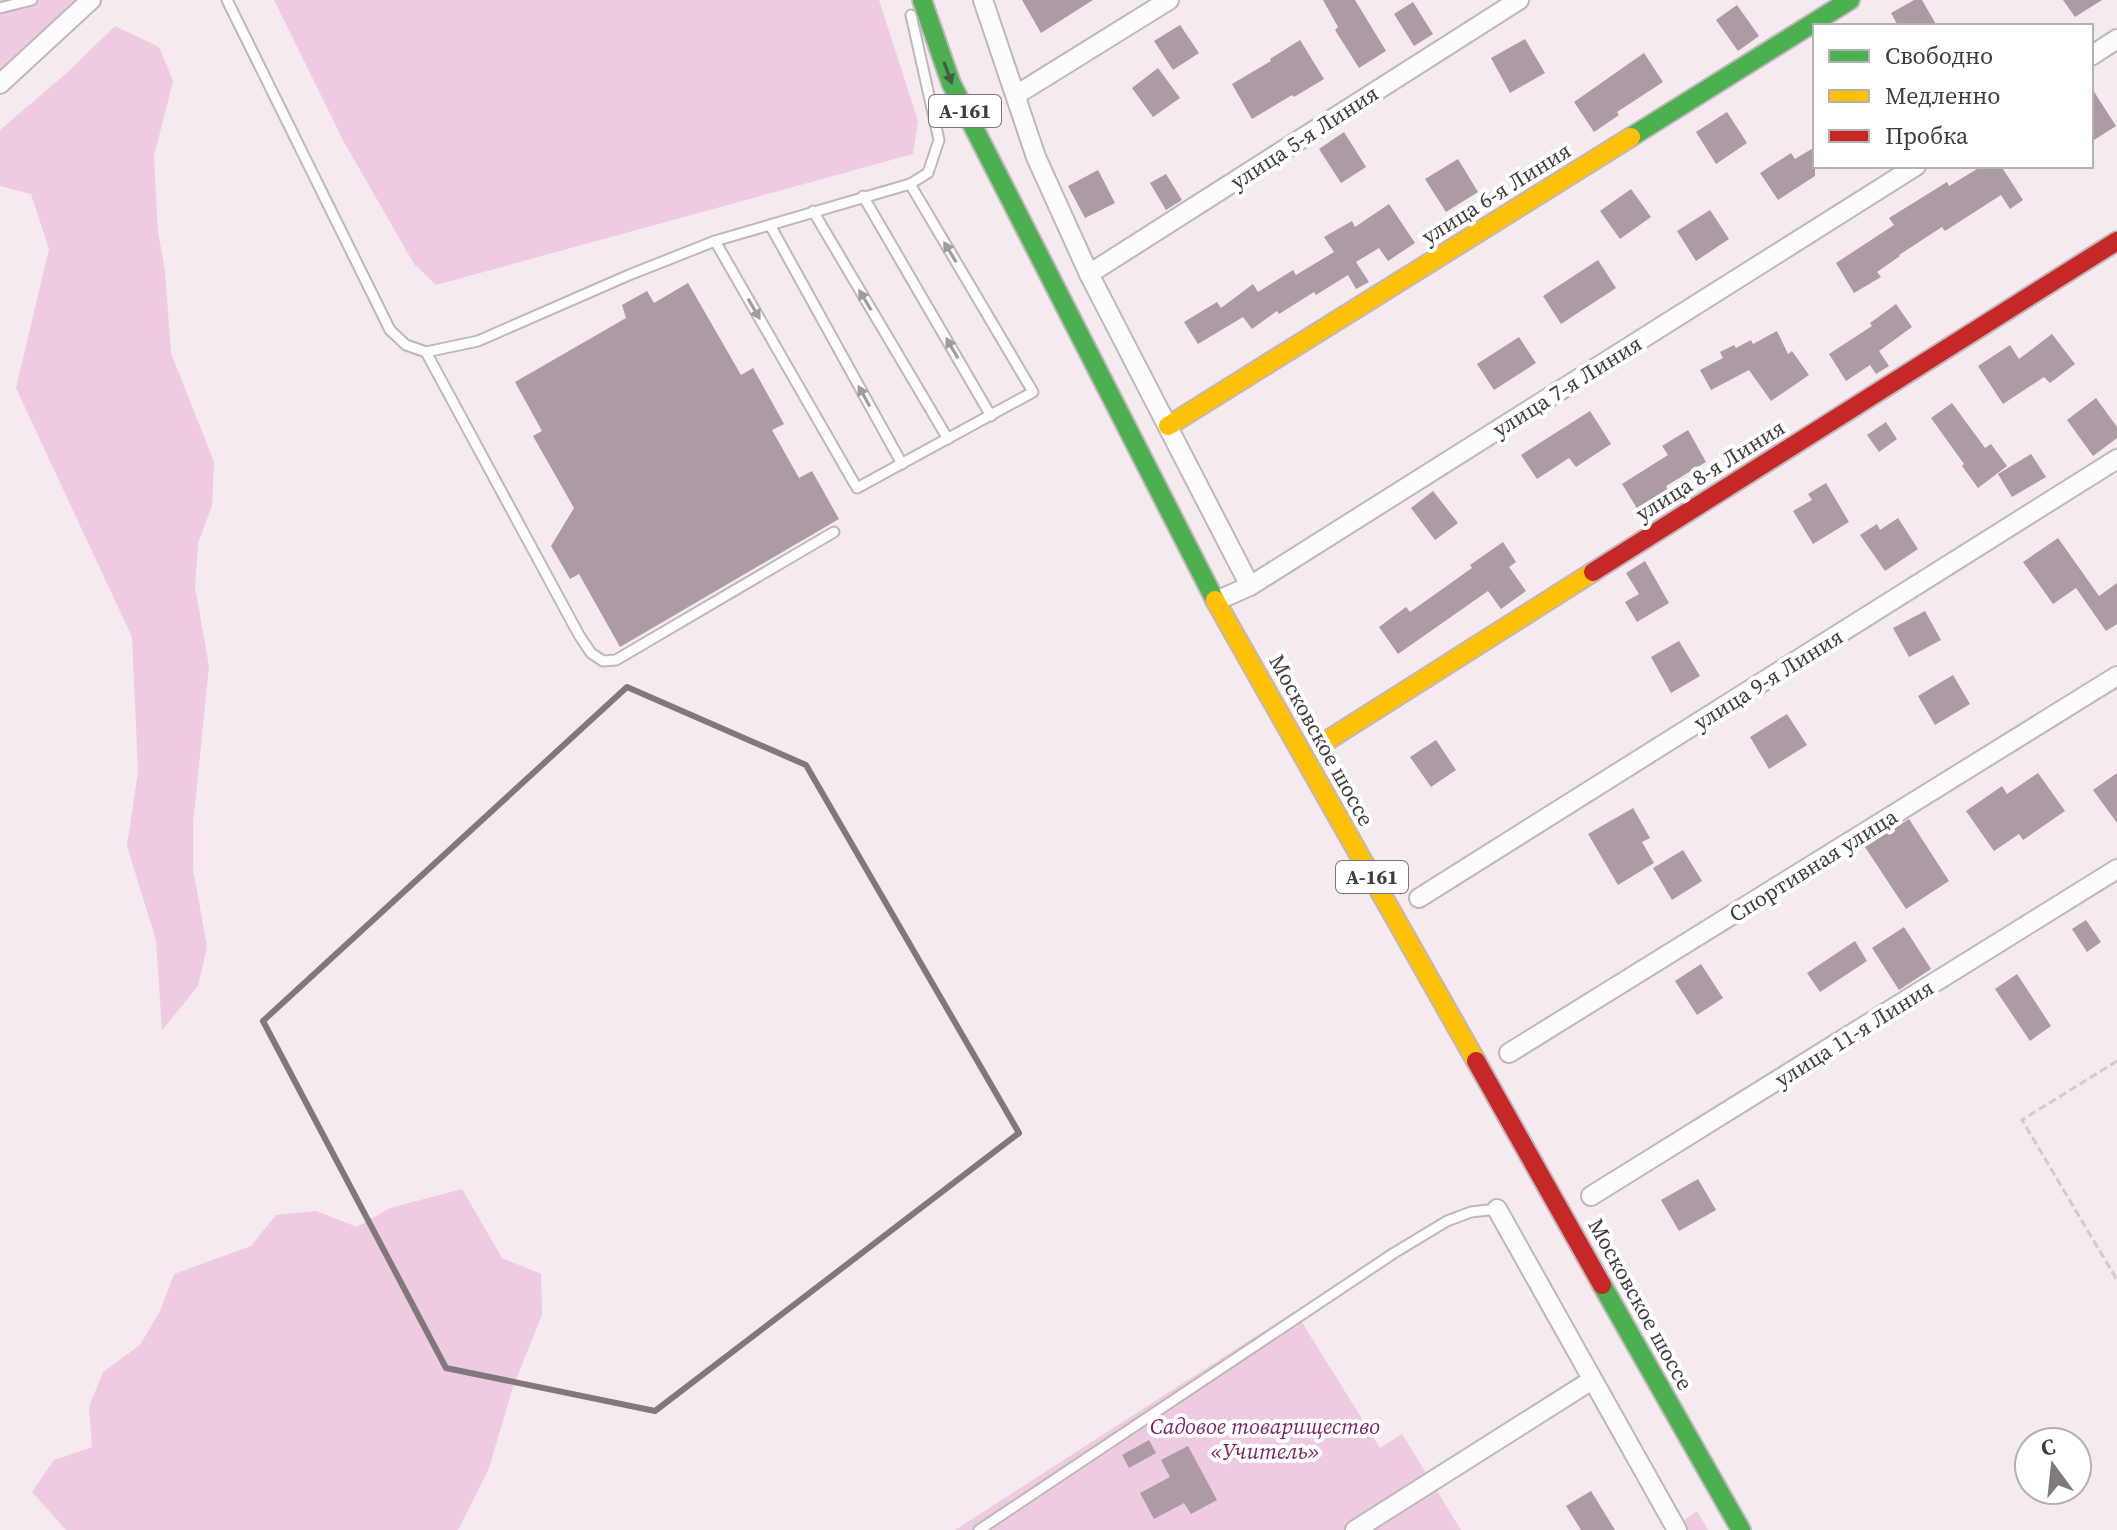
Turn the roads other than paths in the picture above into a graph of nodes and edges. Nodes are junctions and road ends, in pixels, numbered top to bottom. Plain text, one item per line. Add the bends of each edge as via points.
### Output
1 (32, 0) edge
2 (91, 0) edge
3 (227, 0) edge
4 (983, 0) edge
5 (1169, 0) edge
6 (1519, 0) edge
7 (1850, 0) edge
8 (916, 3) edge
9 (0, 8) edge
10 (2117, 39) edge
11 (2093, 55) edge
12 (0, 84) edge
13 (1016, 95) junction
14 (981, 103) dead end
15 (1913, 168) edge
16 (910, 184) junction
17 (863, 196) junction
18 (813, 211) junction
19 (1018, 217) junction
20 (770, 225) junction
21 (715, 241) junction
22 (2117, 241) edge
23 (1089, 274) junction
24 (426, 352) junction
25 (991, 416) junction
26 (1168, 426) junction
27 (948, 439) junction
28 (2117, 459) edge
29 (902, 464) junction
30 (834, 532) dead end
31 (1250, 586) junction
32 (1216, 601) junction
33 (2117, 676) edge
34 (1328, 740) dead end
35 (2117, 869) edge
36 (1419, 898) dead end
37 (1509, 1053) dead end
38 (1591, 1196) dead end
39 (1497, 1209) joint
40 (1592, 1380) junction
41 (979, 1530) edge
42 (1355, 1530) edge
43 (1677, 1530) edge
44 (1741, 1530) edge

1 - 9 lane
2 - 12 street
3 - 24 lane via 390,330 406,345
4 - 13 street
5 - 13 street
6 - 23 street, улица 5-я Линия
7 - 26 main road, улица 6-я Линия
8 - 16 lane via 939,140 928,173
8 -> 19 main road, А-161
10 - 11 street
13 - 23 street via 1036,157
14 - 19 main road, А-161
15 - 31 street, улица 7-я Линия
16 - 17 lane
25 -> 16 lane via 1033,392
17 - 18 lane
25 -> 17 lane
18 - 20 lane
27 -> 18 lane
19 - 32 main road, Московское шоссе / А-161
20 - 21 lane
29 -> 20 lane
21 - 24 lane via 478,341
21 -> 29 lane via 857,488
22 - 34 main road, улица 8-я Линия
23 - 26 street
24 - 30 lane via 579,635 603,661 616,660
25 - 27 lane
26 - 31 street
27 - 29 lane
28 - 36 street, улица 9-я Линия
31 - 32 street, улица 7-я Линия
32 - 44 main road, Московское шоссе / А-161
33 - 37 street, Спортивная улица
35 - 38 street, улица 11-я Линия
39 - 40 street
39 - 41 lane via 1447,1221 1394,1253
40 - 42 street
40 - 43 street

